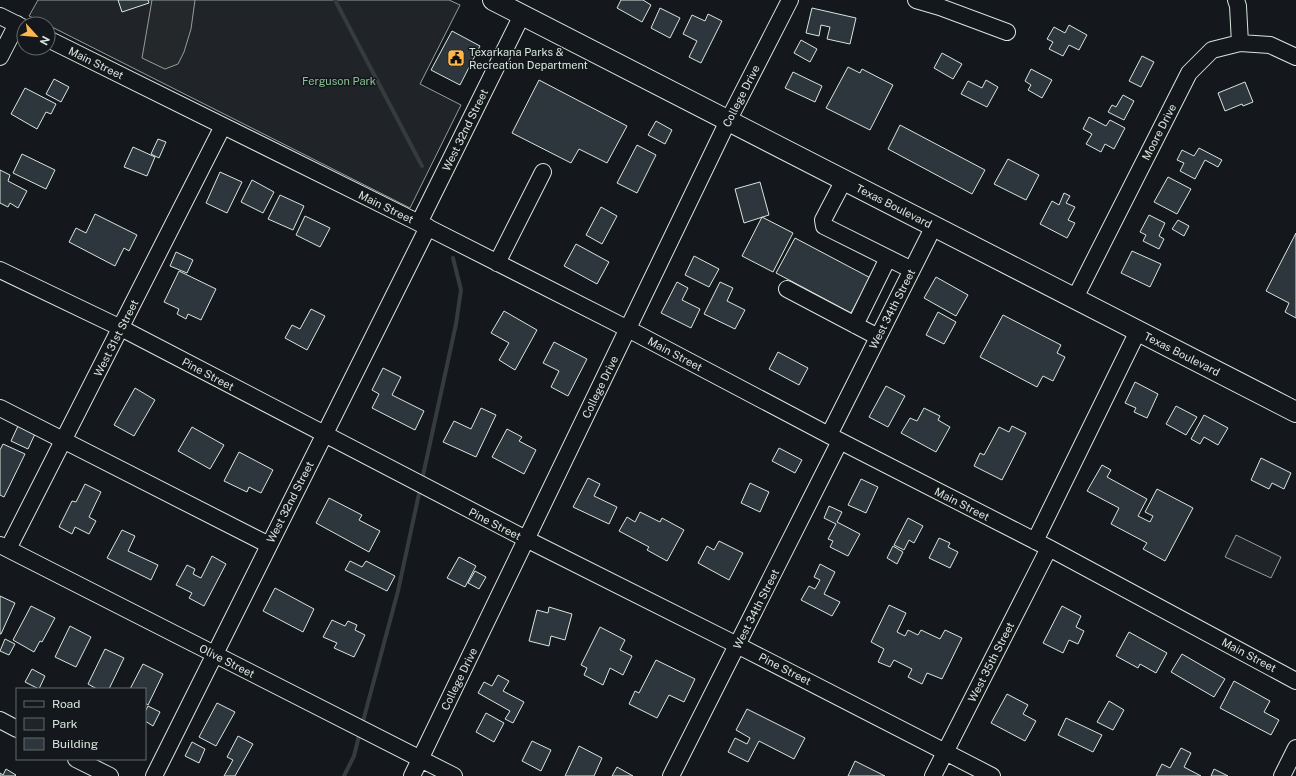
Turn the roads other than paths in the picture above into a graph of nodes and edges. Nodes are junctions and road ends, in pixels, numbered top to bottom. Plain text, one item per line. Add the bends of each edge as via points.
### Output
1 (493, 0) edge
2 (790, 0) edge
3 (916, 0) edge
4 (1236, 0) edge
5 (522, 15) junction
6 (0, 16) edge
7 (16, 24) edge
8 (1007, 32) dead end
9 (16, 33) edge
10 (56, 43) edge
11 (1240, 43) junction
12 (0, 57) edge
13 (1296, 57) edge
14 (728, 121) junction
15 (223, 126) junction
16 (542, 172) dead end
17 (844, 180) junction
18 (423, 225) junction
19 (934, 226) junction
20 (888, 258) junction
21 (497, 263) junction
22 (0, 270) edge
23 (912, 270) junction
24 (787, 289) dead end
25 (1075, 298) junction
26 (855, 325) junction
27 (120, 328) junction
28 (628, 329) junction
29 (1138, 331) junction
30 (878, 337) junction
31 (0, 408) edge
32 (1296, 412) edge
33 (324, 435) junction
34 (834, 438) junction
35 (64, 440) junction
36 (526, 539) junction
37 (269, 545) junction
38 (1042, 545) junction
39 (4, 547) edge
40 (737, 645) junction
41 (214, 654) junction
42 (1296, 681) edge
43 (0, 720) edge
44 (16, 728) edge
45 (1296, 748) edge
46 (945, 752) junction
47 (420, 759) junction
48 (78, 760) edge
49 (110, 776) edge
50 (154, 776) edge
51 (412, 776) edge
52 (454, 776) edge
53 (671, 776) edge
54 (933, 776) edge
55 (992, 776) edge
56 (1282, 776) edge

1 - 5 main road, Texas Boulevard
2 - 14 street, College Drive
3 - 8 street
4 - 11 street
5 - 14 main road, Texas Boulevard
5 - 18 street, West 32nd Street
6 - 7 street
9 - 12 street
10 - 15 street, Main Street
11 - 13 street, Moore Drive via 1270,45
11 - 25 street, Moore Drive via 1212,50 1189,73
14 - 17 main road, Texas Boulevard
14 - 28 street, College Drive
15 - 18 street, Main Street
15 - 27 street, West 31st Street
16 - 21 street
17 - 19 main road, Texas Boulevard
17 - 20 street via 823,220 824,226
18 - 21 street, Main Street
18 - 33 street, West 32nd Street
19 - 23 street, West 34th Street
19 - 25 main road, Texas Boulevard
20 - 23 street
20 - 26 street
21 - 28 street, Main Street
22 - 27 street, Pine Street
23 - 30 street, West 34th Street
24 - 26 street
25 - 29 main road, Texas Boulevard
26 - 30 street
27 - 33 street, Pine Street
27 - 35 street, West 31st Street
28 - 34 street, Main Street
28 - 36 street, College Drive
29 - 32 main road, Texas Boulevard
29 - 38 street, West 35th Street
30 - 34 street, West 34th Street
31 - 35 street
33 - 36 street, Pine Street
33 - 37 street, West 32nd Street
34 - 38 street, Main Street
34 - 40 street, West 34th Street
35 - 37 street
35 - 39 street, West 31st Street
36 - 40 street, Pine Street
36 - 47 street, College Drive
37 - 41 street, West 32nd Street
38 - 42 street, Main Street
38 - 46 street, West 35th Street
39 - 41 street, Olive Street
40 - 46 street, Pine Street
40 - 53 street, West 34th Street
41 - 47 street, Olive Street
41 - 50 street, West 32nd Street
43 - 44 street
45 - 56 street
46 - 54 street, West 35th Street
46 - 55 street, Pine Street
47 - 51 street, College Drive
47 - 52 street, Olive Street
48 - 49 street

